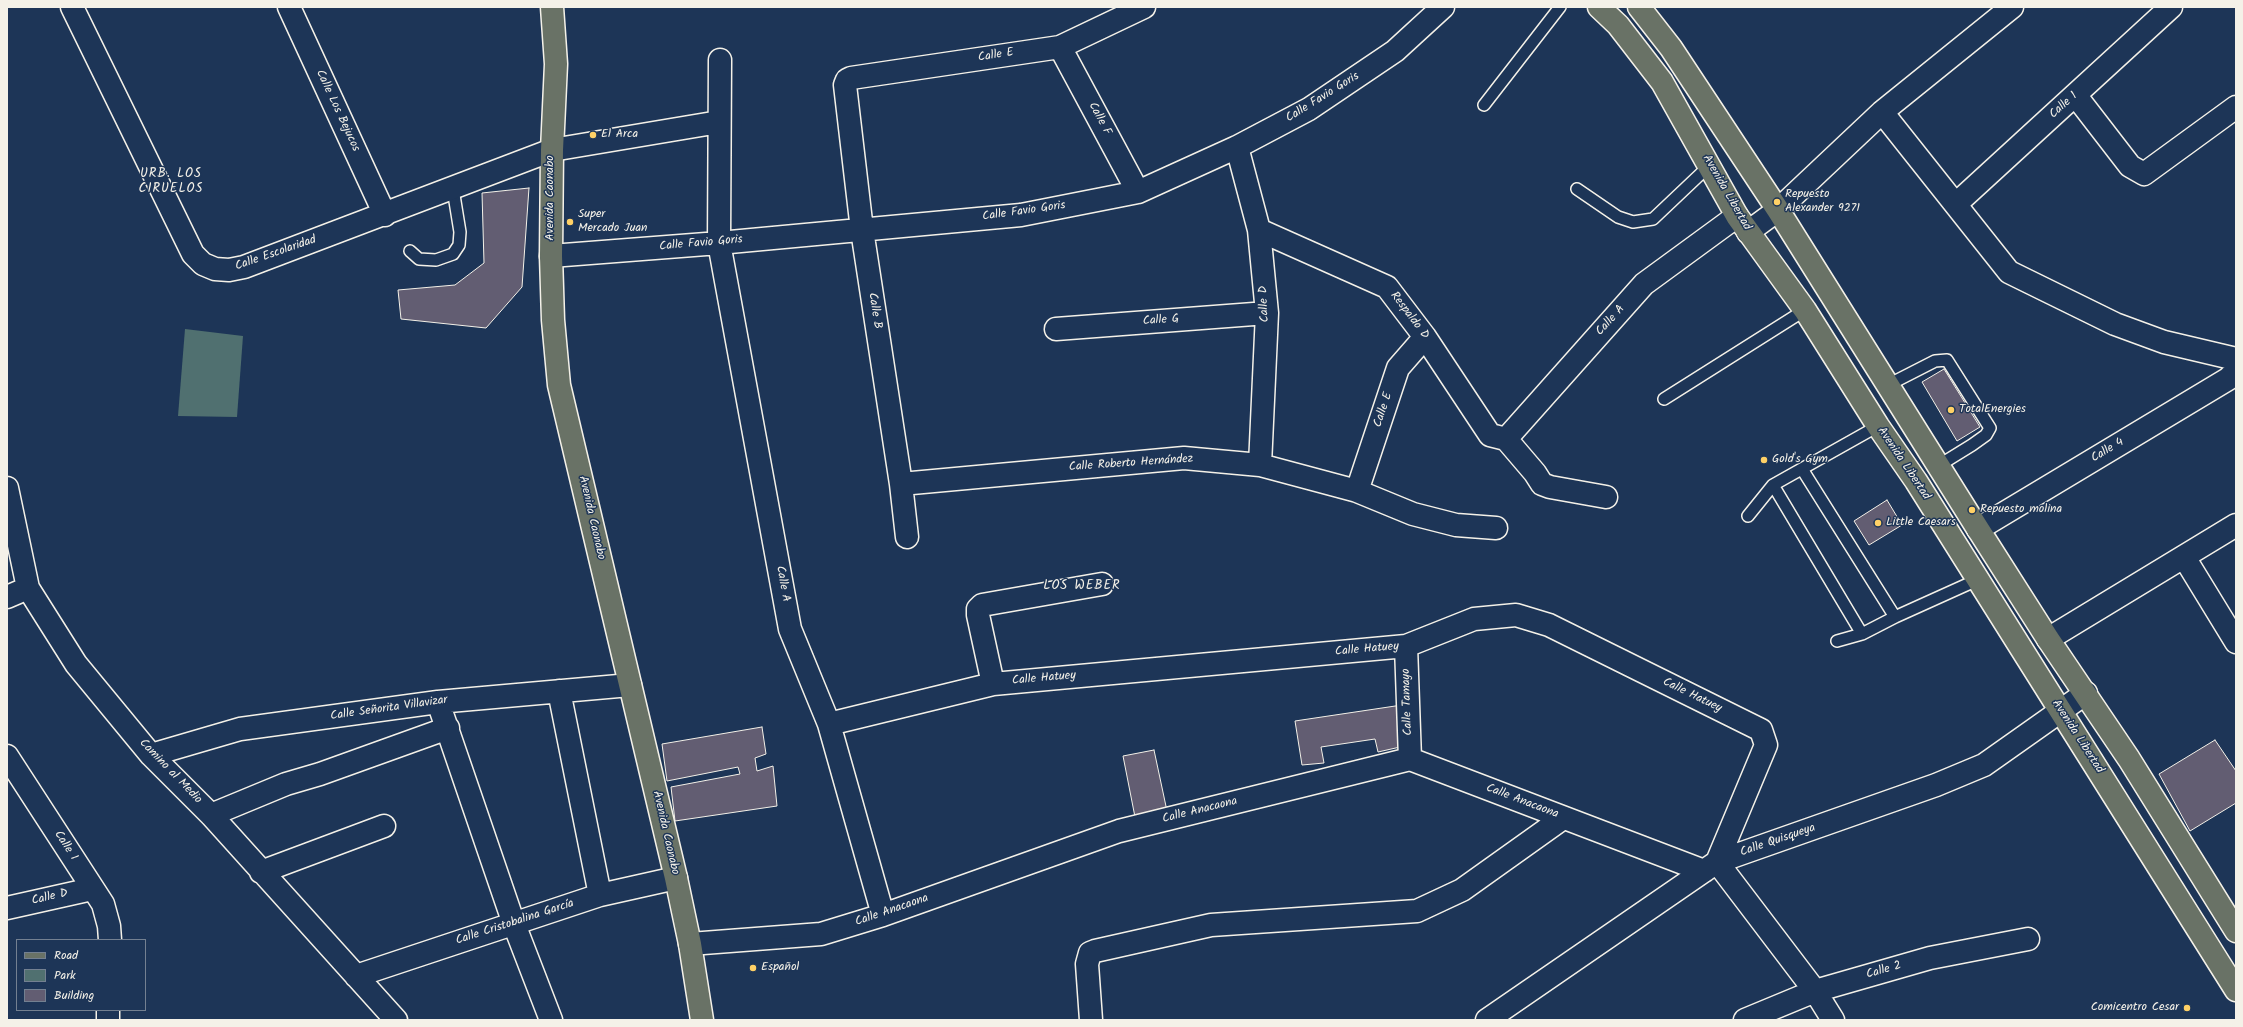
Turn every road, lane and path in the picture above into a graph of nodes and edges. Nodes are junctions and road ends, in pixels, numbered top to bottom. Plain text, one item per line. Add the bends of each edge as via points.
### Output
1 (72, 7) edge
2 (552, 7) edge
3 (1144, 7) edge
4 (1443, 7) edge
5 (1560, 7) edge
6 (1599, 7) edge
7 (2012, 7) edge
8 (2171, 7) edge
9 (293, 9) edge
10 (1646, 9) edge
11 (1060, 46) junction
12 (720, 60) dead end
13 (845, 85) joint
14 (2076, 96) junction
15 (1484, 105) dead end
16 (2236, 107) edge
17 (1882, 112) junction
18 (720, 122) junction
19 (1237, 147) junction
20 (552, 150) junction
21 (1710, 165) junction
22 (453, 188) junction
23 (1578, 189) dead end
24 (1138, 192) junction
25 (1956, 204) junction
26 (1778, 210) junction
27 (385, 215) junction
28 (1743, 224) junction
29 (862, 230) junction
30 (1259, 230) junction
31 (719, 243) junction
32 (410, 251) dead end
33 (551, 256) junction
34 (1805, 310) junction
35 (1267, 313) junction
36 (1056, 329) dead end
37 (1425, 337) junction
38 (2236, 359) edge
39 (2233, 380) edge
40 (1888, 385) junction
41 (1664, 399) dead end
42 (1878, 426) junction
43 (1502, 438) junction
44 (1260, 465) junction
45 (1938, 466) junction
46 (1802, 469) junction
47 (901, 484) junction
48 (1773, 486) junction
49 (7, 488) edge
50 (1357, 491) junction
51 (1606, 497) dead end
52 (1748, 516) dead end
53 (2236, 525) edge
54 (1496, 528) dead end
55 (1978, 529) junction
56 (907, 537) dead end
57 (2184, 557) junction
58 (1977, 580) junction
59 (1102, 584) dead end
60 (28, 588) junction
61 (7, 597) edge
62 (1895, 617) junction
63 (1862, 634) junction
64 (2048, 639) junction
65 (1837, 641) dead end
66 (2236, 642) edge
67 (1406, 646) junction
68 (992, 684) junction
69 (630, 685) junction
70 (559, 691) junction
71 (2086, 693) junction
72 (438, 702) junction
73 (2061, 711) junction
74 (830, 724) junction
75 (448, 728) junction
76 (151, 755) junction
77 (8, 759) edge
78 (1410, 759) junction
79 (212, 815) junction
80 (1563, 818) junction
81 (384, 826) dead end
82 (1710, 866) junction
83 (261, 872) junction
84 (676, 878) junction
85 (92, 888) junction
86 (600, 895) junction
87 (7, 908) edge
88 (883, 915) junction
89 (514, 924) junction
90 (2236, 931) edge
91 (110, 939) edge
92 (2028, 939) dead end
93 (690, 944) junction
94 (356, 976) junction
95 (2234, 982) edge
96 (1815, 991) junction
97 (396, 1020) edge
98 (551, 1020) edge
99 (702, 1020) edge
100 (1091, 1020) edge
101 (1487, 1020) edge
102 (1745, 1020) edge
103 (1833, 1020) edge

1 - 27 street, Calle Escolaridad via 193,254 203,264 215,269 244,267
2 - 20 main road, Avenida Caonabo via 556,64
3 - 11 street, Calle E
4 - 19 street, Calle Favio Goris via 1395,50 1310,110
5 - 15 lane
6 - 21 main road, Avenida Libertad via 1618,25 1662,82
7 - 17 street, Calle A
8 - 14 street, Calle 1
9 - 27 street, Calle Los Bejucos
10 - 26 main road
11 - 13 street, Calle E via 851,78
11 - 24 street, Calle F
12 - 18 street, Calle A
13 - 29 street, Calle B
14 - 16 street via 2130,166 2144,174
14 - 25 street, Calle 1
17 - 25 street
17 - 26 street, Calle A
18 - 20 street, Calle Escolaridad
18 - 31 street, Calle A
19 - 24 street, Calle Favio Goris
19 - 30 street, Calle D
20 - 22 street, Calle Escolaridad
20 - 33 main road, Avenida Caonabo
21 - 23 lane via 1653,219 1633,222 1618,217
21 - 28 main road, Avenida Libertad
22 - 27 street, Calle Escolaridad
22 - 32 lane via 460,232 459,245 453,254 436,260 419,259
24 - 29 street, Calle Favio Goris via 1021,215
25 - 38 street via 2009,272 2116,324 2164,342
26 - 28 street, Calle A
26 - 40 main road
28 - 34 main road, Avenida Libertad
28 - 43 street, Calle A via 1644,284
29 - 31 street, Calle Favio Goris
29 - 47 street, Calle B
30 - 35 street, Calle D
30 - 37 street, Respaldo D via 1387,287
31 - 33 street, Calle Favio Goris
31 - 74 street, Calle A via 790,629
33 - 69 main road, Avenida Caonabo via 559,385
34 - 41 lane
34 - 42 main road, Avenida Libertad
35 - 36 street, Calle G
35 - 44 street, Calle D
37 - 43 street, Respaldo D via 1490,435
37 - 50 street, Calle E via 1398,368
39 - 55 street, Calle 4
40 - 45 main road
40 - 45 lane via 1935,360 1947,360 1990,428 1972,445
42 - 46 lane
42 - 58 main road, Avenida Libertad via 1916,481
43 - 51 street, Respaldo D via 1536,473 1542,484
44 - 47 street, Calle Roberto Hernández via 1184,458
44 - 50 street, Calle Roberto Hernández
45 - 55 main road
46 - 48 lane
46 - 62 lane
47 - 56 street, Calle B
48 - 52 lane
48 - 63 lane
49 - 60 street, Camino al Medio
50 - 54 street, Calle Roberto Hernández via 1456,525
53 - 57 street
55 - 64 main road
57 - 64 street
57 - 66 street
58 - 62 lane
58 - 73 main road, Avenida Libertad
59 - 68 street via 982,605 978,609 978,616
60 - 61 street
60 - 76 street, Camino al Medio via 76,664
62 - 63 lane
63 - 65 lane
64 - 71 main road
67 - 68 street, Calle Hatuey
67 - 78 street, Calle Tamayo
67 - 82 street, Calle Hatuey via 1474,619 1516,615 1548,625 1761,730 1766,744
68 - 74 street, Calle Hatuey
69 - 70 street, Calle Señorita Villavizar
69 - 84 main road, Avenida Caonabo
70 - 72 street, Calle Señorita Villavizar
70 - 86 street
71 - 73 street, Calle Quisqueya
71 - 90 main road
72 - 75 street
72 - 76 street, Calle Señorita Villavizar via 240,729
73 - 82 street, Calle Quisqueya via 1984,765 1936,785
73 - 95 main road, Avenida Libertad
74 - 88 street, Calle A
75 - 79 street via 286,784
75 - 89 street
76 - 79 street, Camino al Medio
77 - 85 street, Calle I
78 - 80 street, Calle Anacaona
78 - 88 street, Calle Anacaona via 1119,831
79 - 83 street, Camino al Medio
80 - 82 street, Calle Anacaona
80 - 100 street via 1462,890 1417,911 1211,925 1090,953 1086,964
81 - 83 street
82 - 96 street
82 - 101 street, Calle Quisqueya
83 - 94 street, Camino al Medio
84 - 86 street, Calle Cristobalina García
84 - 93 main road, Avenida Caonabo
85 - 87 street, Calle D
85 - 91 street, Calle I via 103,904
86 - 89 street, Calle Cristobalina García
88 - 93 street, Calle Anacaona via 821,934
89 - 94 street, Calle Cristobalina García
89 - 98 street
92 - 96 street, Calle 2 via 1930,958
93 - 99 main road, Avenida Caonabo
94 - 97 street, Camino al Medio
96 - 102 street, Calle 2
96 - 103 street

